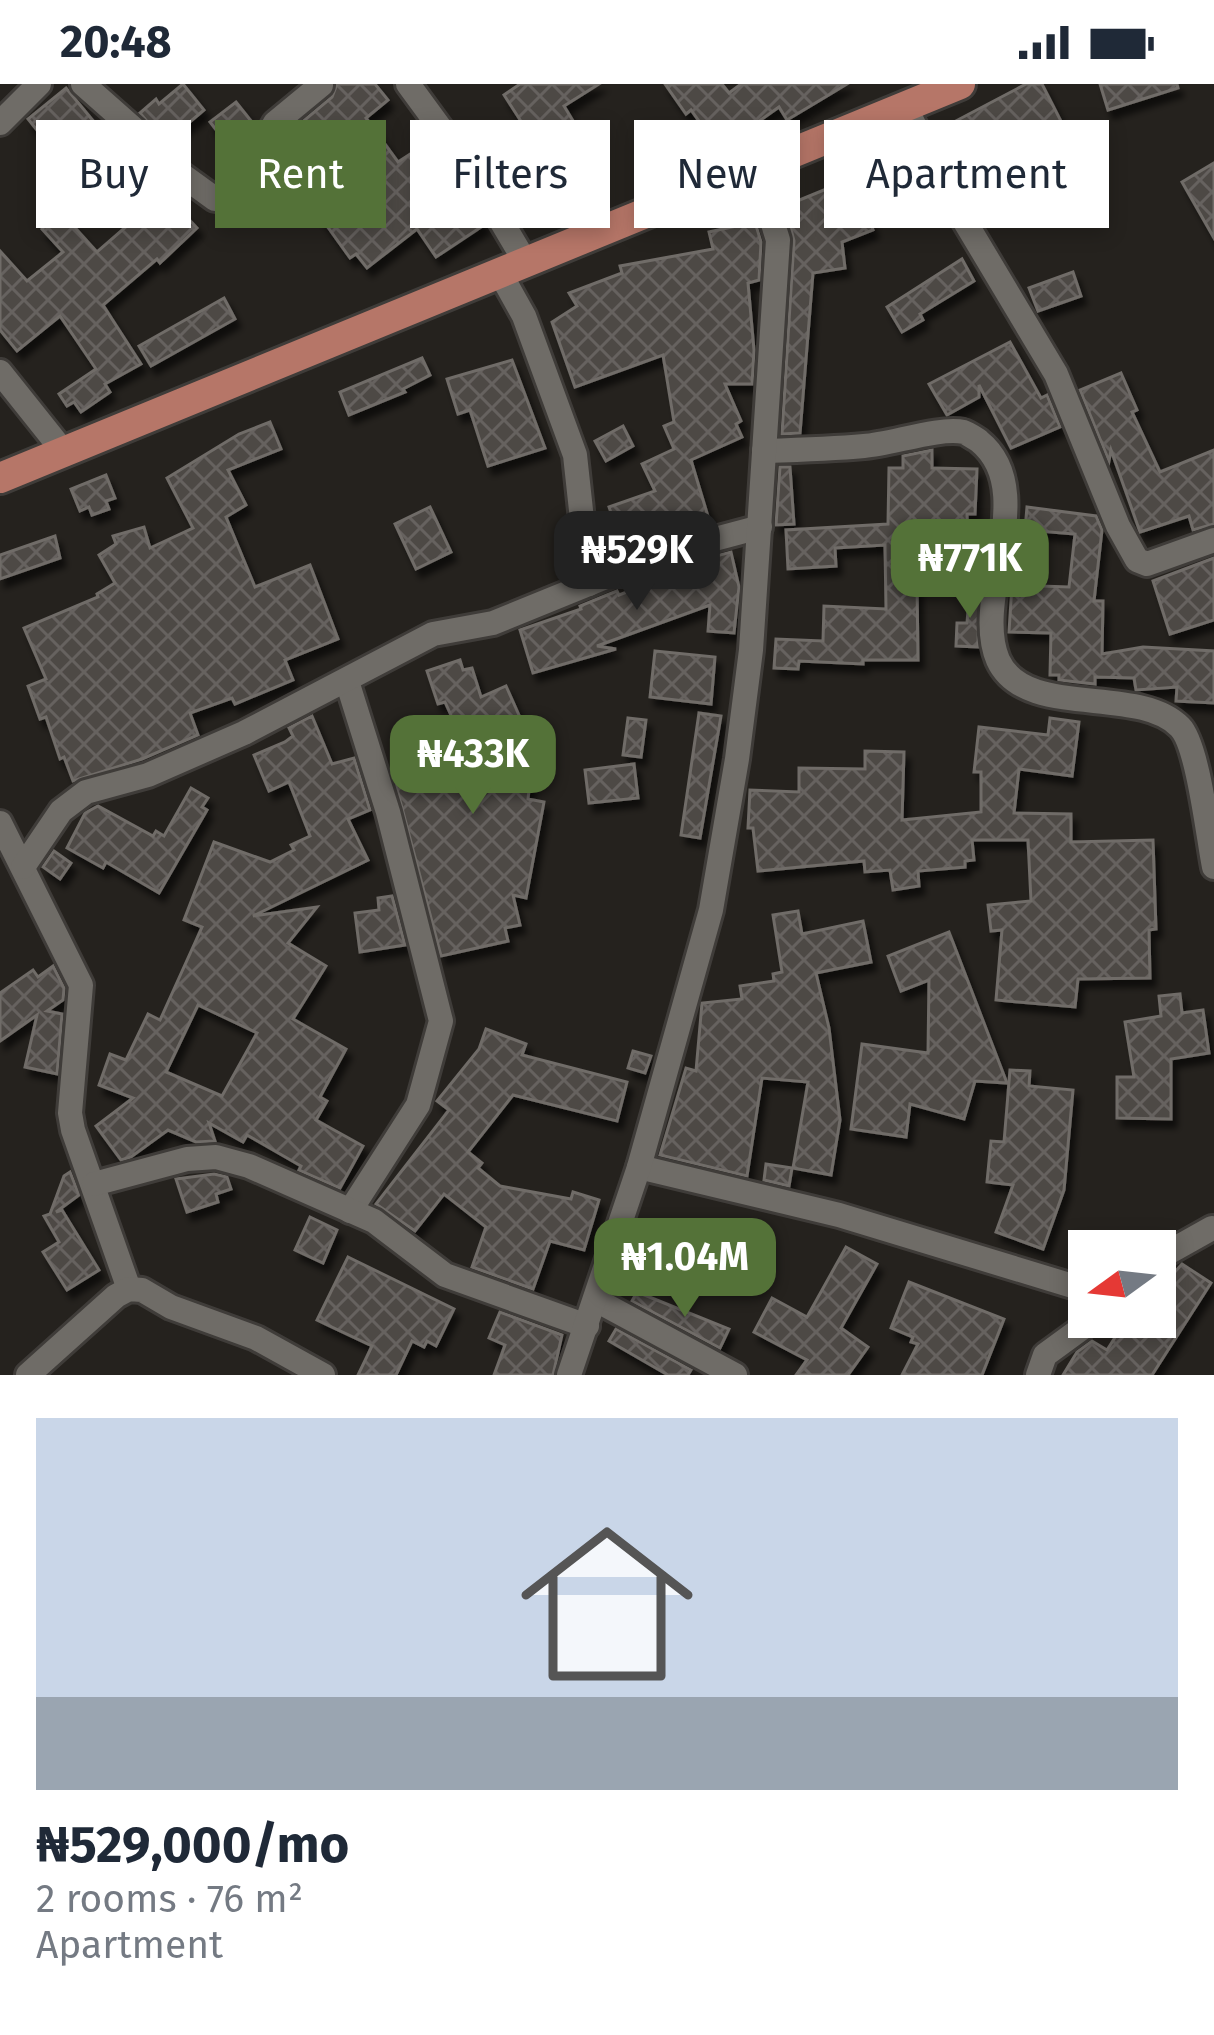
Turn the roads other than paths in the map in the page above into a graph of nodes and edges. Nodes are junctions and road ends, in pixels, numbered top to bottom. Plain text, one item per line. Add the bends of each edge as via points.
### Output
1 (39, 84) edge
2 (83, 84) edge
3 (408, 84) edge
4 (321, 86) edge
5 (948, 86) edge
6 (905, 107) junction
7 (0, 123) edge
8 (800, 151) edge
9 (634, 219) edge
10 (774, 228) edge
11 (513, 268) junction
12 (0, 372) edge
13 (764, 451) junction
14 (63, 452) junction
15 (0, 478) edge
16 (760, 527) junction
17 (1214, 540) edge
18 (589, 584) junction
19 (347, 681) junction
20 (1, 825) edge
21 (45, 831) junction
22 (23, 867) junction
23 (1214, 867) edge
24 (639, 1167) junction
25 (94, 1184) junction
26 (350, 1211) junction
27 (1212, 1228) edge
28 (1176, 1248) edge
29 (1068, 1285) edge
30 (129, 1289) junction
31 (596, 1300) junction
32 (587, 1326) junction
33 (1068, 1338) edge
34 (28, 1375) edge
35 (323, 1375) edge
36 (569, 1375) edge
37 (735, 1375) edge
38 (1038, 1375) edge

1 - 7 street
2 - 4 street via 146,149 215,199 246,174 275,123
3 - 11 street via 471,170
5 - 6 main road
6 - 8 main road
6 - 17 street via 1056,374 1137,560 1147,564
9 - 11 main road
10 - 13 street
11 - 14 main road
11 - 18 street via 575,455
12 - 14 street
13 - 16 street
13 - 23 street via 964,432 981,441 995,459 1006,513 992,625 997,658 1029,691 1102,701 1179,726 1192,747
14 - 15 main road
16 - 18 street
16 - 24 street via 751,650 712,910
18 - 19 street via 493,623 433,634
19 - 21 street via 148,775 86,792
19 - 26 street via 441,1021 418,1105
20 - 21 street
20 - 22 street
21 - 22 street
22 - 25 street via 82,985 70,1113
24 - 29 street via 839,1215
24 - 31 street
25 - 26 street via 216,1157
25 - 30 street
26 - 32 street via 445,1275
27 - 28 street
30 - 34 street
30 - 35 street via 256,1338
31 - 32 street
31 - 37 street
32 - 36 street
33 - 38 street via 1045,1355

